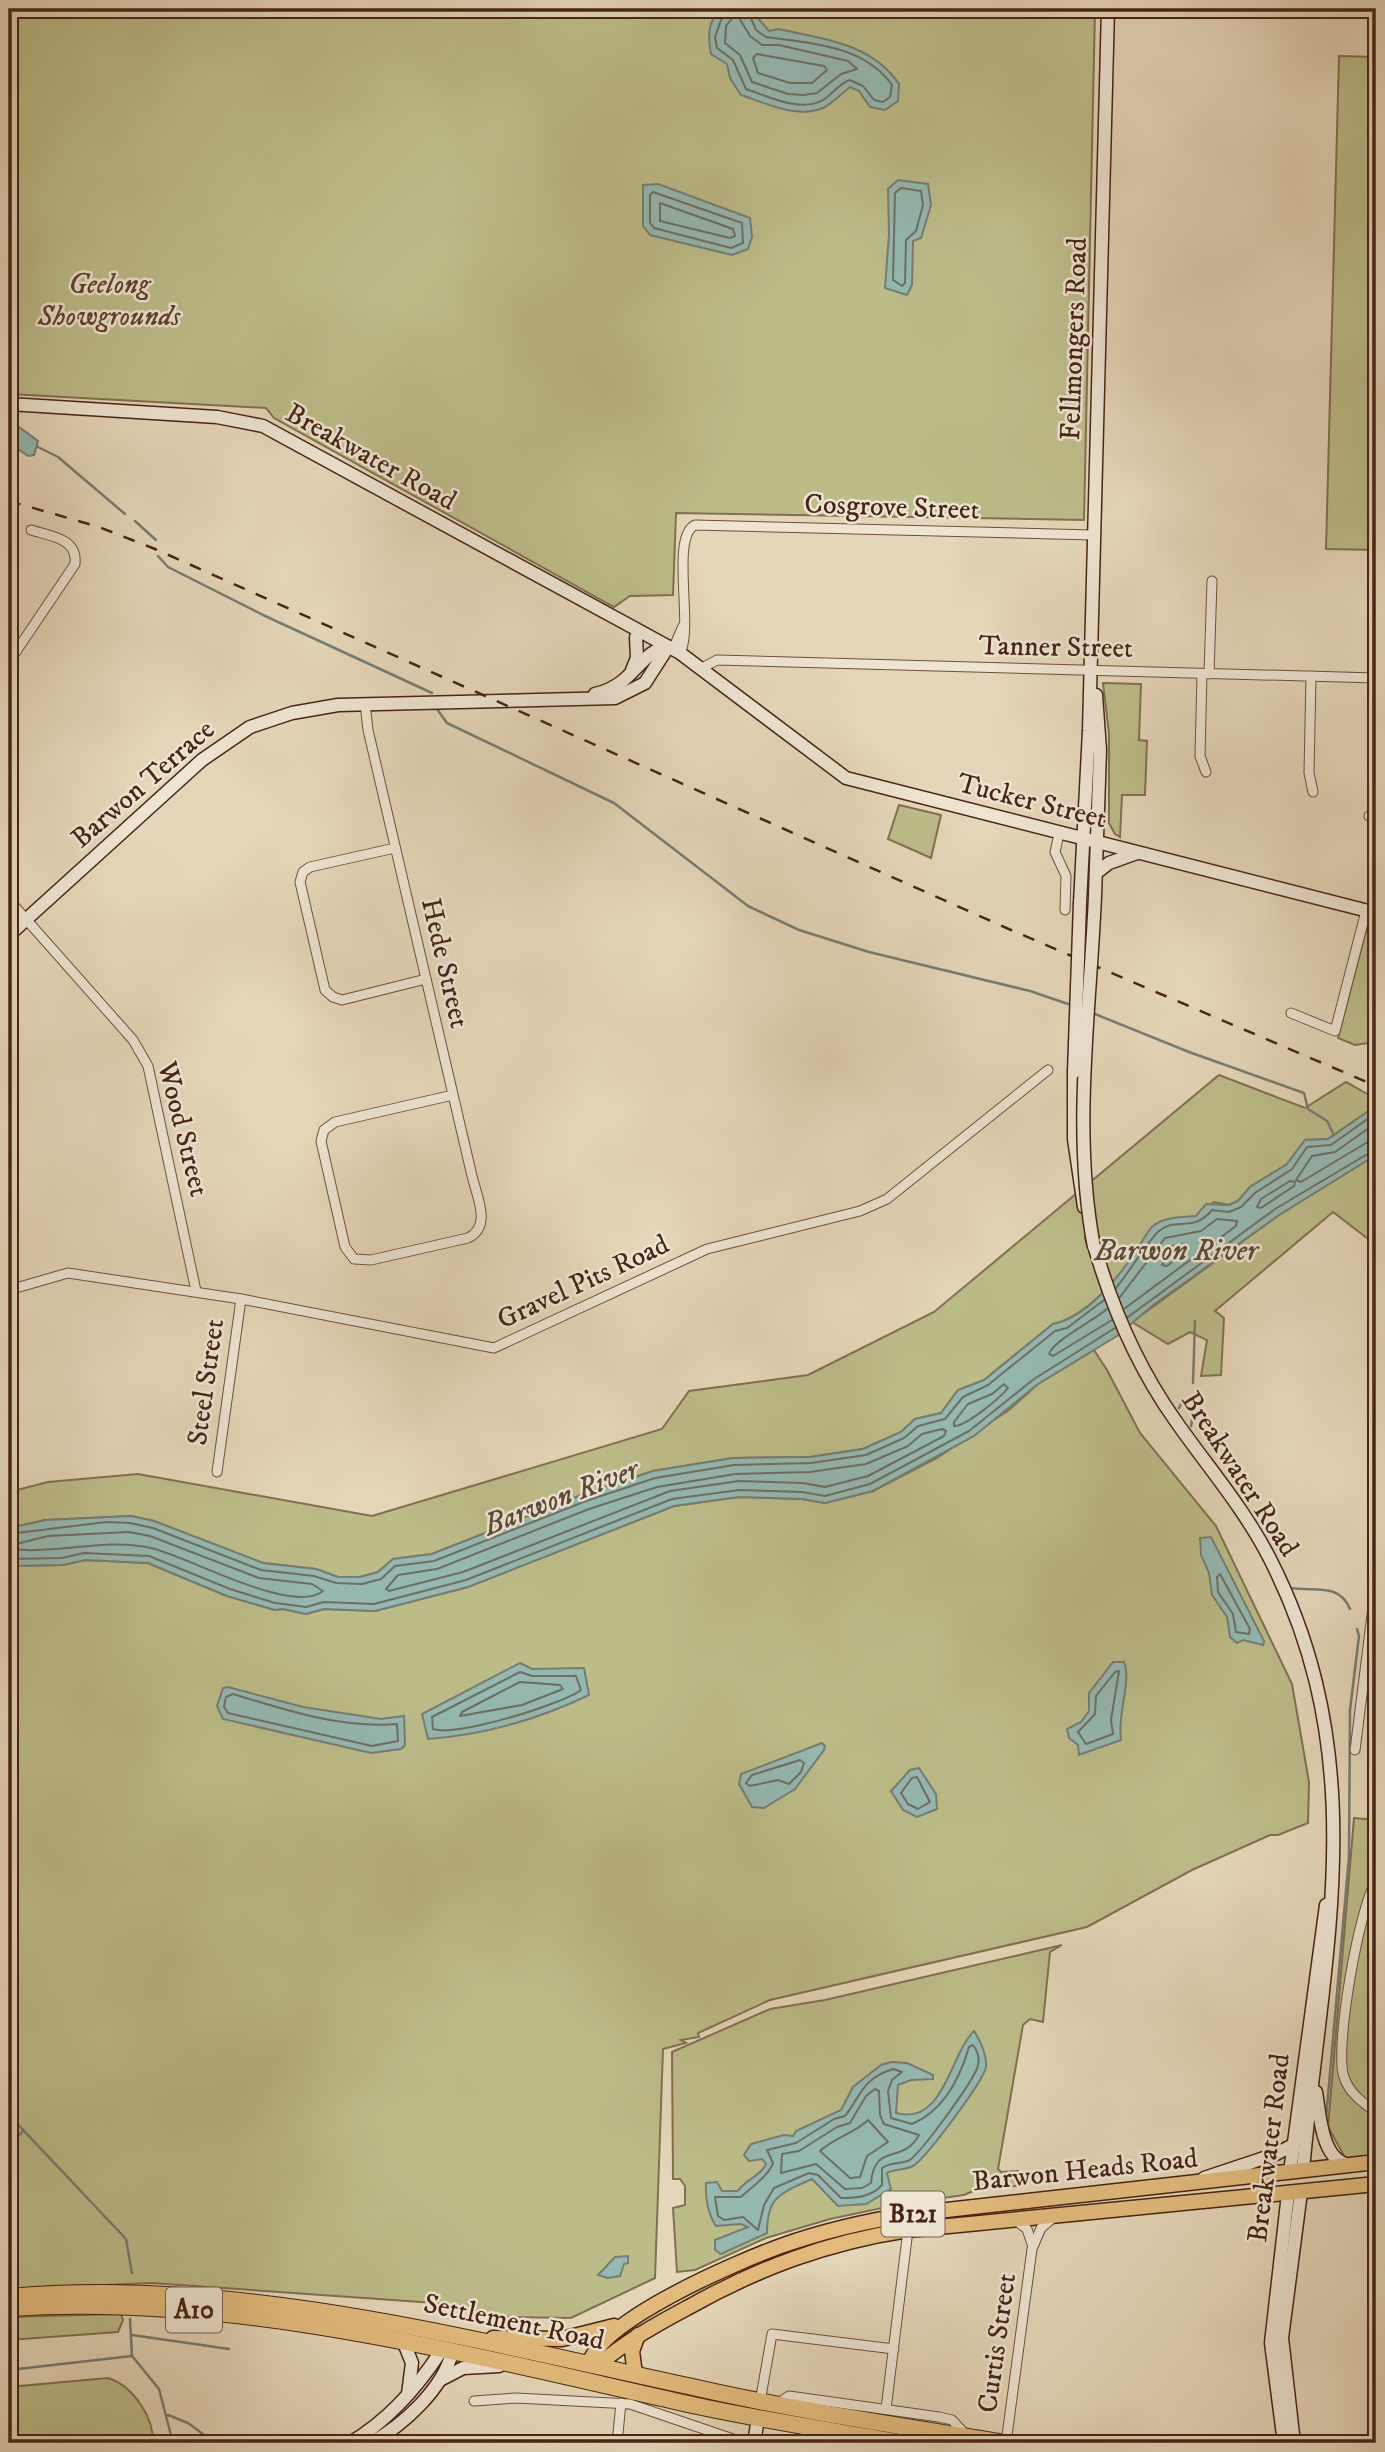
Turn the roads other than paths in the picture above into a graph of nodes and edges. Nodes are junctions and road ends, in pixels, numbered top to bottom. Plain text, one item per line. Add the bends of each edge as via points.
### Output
1 (1108, 9) edge
2 (9, 404) edge
3 (31, 530) dead end
4 (1093, 535) junction
5 (1212, 581) dead end
6 (592, 607) joint
7 (621, 624) junction
8 (636, 637) junction
9 (669, 651) junction
10 (9, 662) edge
11 (1090, 671) junction
12 (703, 672) junction
13 (1205, 674) junction
14 (1311, 676) junction
15 (1376, 678) edge
16 (624, 682) junction
17 (581, 697) junction
18 (365, 704) junction
19 (1206, 772) dead end
20 (1313, 793) dead end
21 (1059, 834) junction
22 (1083, 840) junction
23 (1097, 843) junction
24 (395, 848) junction
25 (1137, 853) junction
26 (1096, 873) junction
27 (9, 900) edge
28 (1065, 910) dead end
29 (1371, 912) edge
30 (26, 919) junction
31 (9, 935) edge
32 (426, 979) junction
33 (1291, 1013) dead end
34 (1048, 1070) dead end
35 (453, 1095) junction
36 (1094, 1247) junction
37 (9, 1290) edge
38 (196, 1292) junction
39 (241, 1299) junction
40 (217, 1472) dead end
41 (1376, 1583) edge
42 (1355, 1750) dead end
43 (1332, 1860) junction
44 (1376, 1882) edge
45 (1313, 2077) junction
46 (1376, 2112) edge
47 (1293, 2145) junction
48 (1376, 2162) edge
49 (1349, 2165) junction
50 (1297, 2171) junction
51 (1187, 2183) junction
52 (1376, 2184) edge
53 (1294, 2193) junction
54 (1024, 2203) junction
55 (1051, 2216) junction
56 (1014, 2220) junction
57 (908, 2230) junction
58 (1032, 2249) junction
59 (9, 2297) edge
60 (669, 2298) junction
61 (695, 2303) junction
62 (9, 2308) edge
63 (639, 2314) junction
64 (639, 2334) junction
65 (455, 2335) junction
66 (478, 2338) junction
67 (404, 2343) junction
68 (894, 2349) junction
69 (447, 2352) junction
70 (517, 2367) junction
71 (591, 2370) junction
72 (635, 2374) junction
73 (437, 2381) junction
74 (407, 2397) junction
75 (474, 2401) dead end
76 (621, 2403) junction
77 (764, 2408) junction
78 (886, 2409) junction
79 (1286, 2434) edge
80 (375, 2436) edge
81 (968, 2437) junction
82 (350, 2443) edge
83 (617, 2443) edge
84 (745, 2443) edge
85 (754, 2443) edge
86 (903, 2443) edge
87 (1005, 2443) edge
88 (1294, 2443) edge

1 - 4 main road, Fellmongers Road
2 - 6 main road, Breakwater Road via 249,421 288,437
3 - 10 street via 67,542 75,551 75,564
4 - 9 street, Cosgrove Street via 702,524 690,528 685,538 684,624
4 - 11 main road, Fellmongers Road
5 - 13 street
6 - 7 main road, Tucker Street
7 - 8 main road, Tucker Street
7 - 9 main road
8 - 9 main road, Tucker Street
8 - 16 main road via 636,660
9 - 12 main road, Tucker Street
9 - 16 main road, Barwon Terrace
9 - 17 main road, Barwon Terrace via 648,680 628,694 610,699
11 - 12 street, Tanner Street via 735,662
11 - 13 street, Tanner Street
11 - 22 main road, Fellmongers Road
11 - 23 main road, Fellmongers Road via 1097,696 1100,750
12 - 21 main road, Tucker Street via 846,778
13 - 14 street, Tanner Street
13 - 19 street via 1200,756
14 - 15 street, Tanner Street
14 - 20 street
16 - 17 main road, Barwon Terrace
17 - 18 main road, Barwon Terrace
18 - 24 street, Hede Street
18 - 30 main road, Barwon Terrace via 292,713 250,727 202,760
21 - 22 main road, Tucker Street
21 - 28 street via 1055,852 1066,876
22 - 23 main road, Tucker Street
22 - 36 main road, Breakwater Road, bridge via 1074,1139
23 - 25 main road, Tucker Street
23 - 26 main road, Breakwater Road
24 - 32 street, Hede Street
24 - 32 street via 303,872 300,882 309,923 325,990 333,998 342,1000
25 - 26 main road
25 - 29 main road, Tucker Street
26 - 36 main road, Breakwater Road, bridge via 1082,1121
27 - 30 street, Wood Street
29 - 33 street via 1335,1031
30 - 31 main road, Barwon Terrace
30 - 38 street, Wood Street via 133,1040 148,1066
32 - 35 street, Hede Street
34 - 39 street, Gravel Pits Road via 887,1199 707,1249 494,1348
35 - 35 street, Hede Street via 482,1221 479,1231 468,1238 371,1260 354,1259 345,1247 321,1141 324,1130 335,1122
36 - 43 main road, Breakwater Road via 1142,1367 1174,1420 1246,1517 1292,1609 1325,1721 1333,1805
37 - 38 street, Gravel Pits Road via 68,1273
38 - 39 street, Gravel Pits Road
39 - 40 street, Steel Street
41 - 42 street
43 - 45 main road, Breakwater Road via 1332,1923
43 - 47 main road, Breakwater Road
44 - 46 street via 1362,1918 1340,2060 1349,2088
45 - 49 main road via 1329,2149 1338,2161
45 - 50 main road, Breakwater Road
47 - 50 main road, Breakwater Road
47 - 51 main road, B121
48 - 49 main road, Barwon Heads Road / B121
49 - 50 main road, Barwon Heads Road / B121
50 - 51 main road, Barwon Heads Road / B121
50 - 53 main road, Breakwater Road
51 - 54 main road, Barwon Heads Road / B121
52 - 53 main road, Barwon Heads Road / B121
53 - 55 main road, Barwon Heads Road / B121
53 - 79 main road, Breakwater Road via 1271,2343
54 - 55 main road
54 - 60 main road, Barwon Heads Road / B121 via 860,2223 781,2246
55 - 56 main road, Barwon Heads Road / B121
55 - 58 street, Curtis Street
56 - 57 main road, Barwon Heads Road / B121
56 - 58 street, Curtis Street via 1028,2231
57 - 61 main road, Barwon Heads Road / B121 via 856,2238 796,2255
57 - 68 street
58 - 87 street, Curtis Street
59 - 65 highway, Settlement Road / A10 via 76,2292 185,2297
60 - 61 main road
60 - 63 main road, Barwon Heads Road / B121
61 - 64 main road, Barwon Heads Road / B121
62 - 67 highway, Settlement Road / A10 via 68,2304 192,2310 293,2322
63 - 66 main road, B121 via 568,2339
63 - 71 main road, Barwon Heads Road / B121 via 597,2346
64 - 71 main road, Barwon Heads Road / B121
64 - 72 main road via 632,2351
65 - 66 highway, Settlement Road / A10
65 - 69 highway
66 - 71 highway, Settlement Road / A10
67 - 69 highway, Settlement Road / A10
67 - 74 main road via 412,2363
68 - 77 street via 772,2334
68 - 78 street
69 - 70 highway, Settlement Road / A10
69 - 73 main road
69 - 74 main road
70 - 71 highway, Settlement Road / A10
70 - 73 main road via 472,2367
71 - 72 highway, Settlement Road / A10
71 - 77 highway, Settlement Road / A10
72 - 77 highway, Settlement Road / A10
73 - 80 main road via 410,2414
74 - 80 main road
75 - 76 street via 516,2398
76 - 83 street
76 - 84 street
77 - 78 street via 789,2396
77 - 81 highway, Settlement Road / A10
77 - 85 main road
77 - 86 highway, Settlement Road / A10
78 - 81 street via 949,2419
79 - 88 main road, Breakwater Road
80 - 82 main road
81 - 87 highway, Settlement Road / A10

